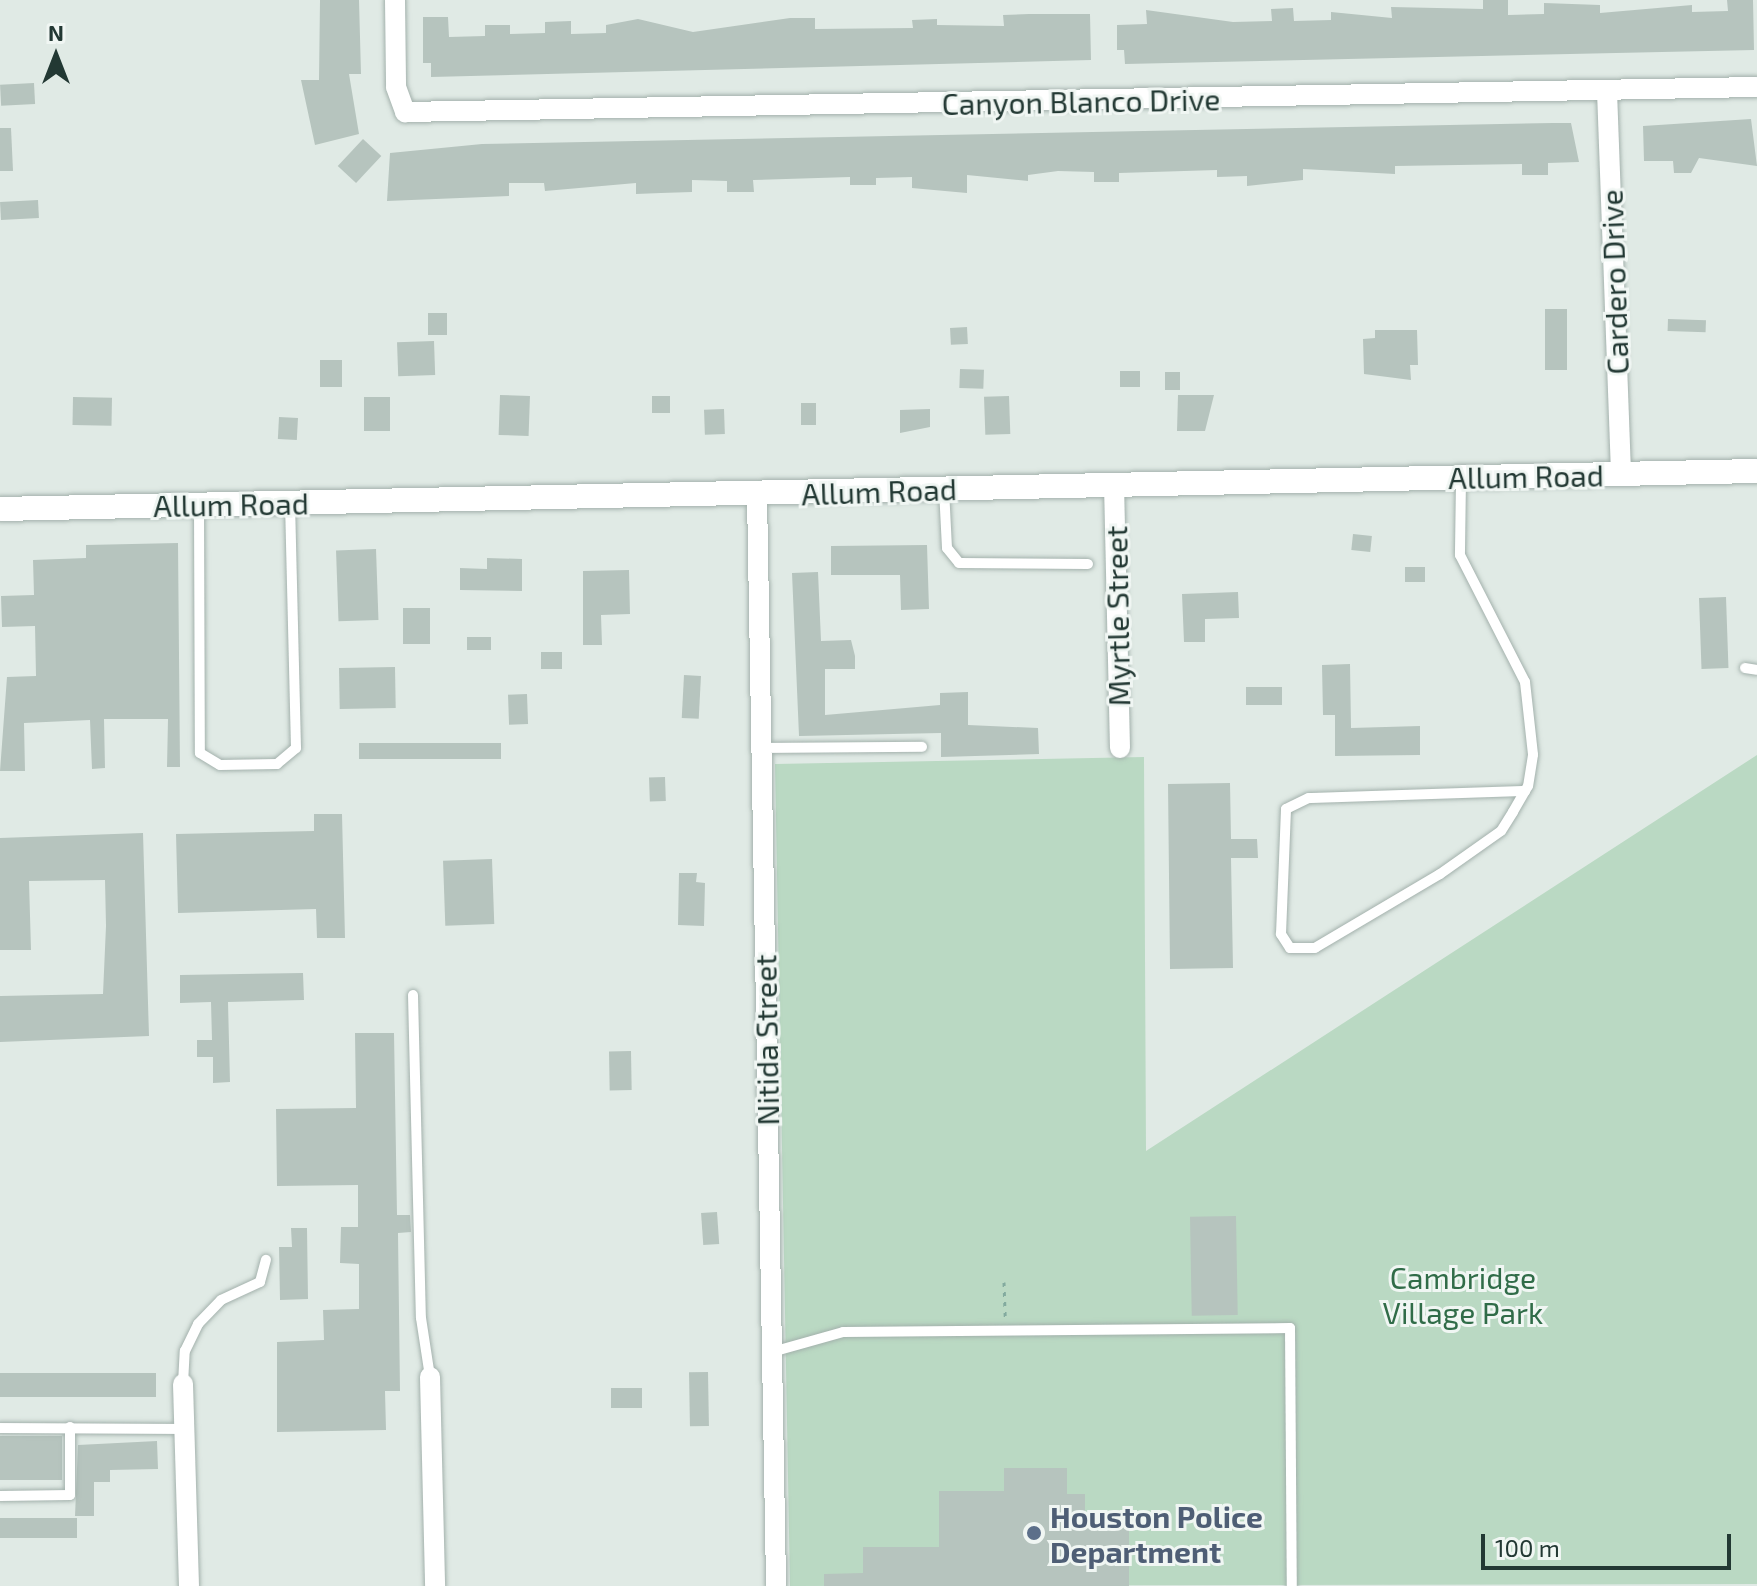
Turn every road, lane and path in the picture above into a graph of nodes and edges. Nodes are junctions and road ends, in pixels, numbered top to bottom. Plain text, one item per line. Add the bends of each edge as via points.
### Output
1 (395, 0) edge
2 (1757, 87) edge
3 (1607, 91) junction
4 (1757, 471) edge
5 (1621, 473) junction
6 (1461, 477) junction
7 (1114, 484) junction
8 (944, 489) junction
9 (757, 494) junction
10 (290, 503) junction
11 (199, 505) junction
12 (0, 509) edge
13 (1088, 564) dead end
14 (922, 747) dead end
15 (761, 748) junction
16 (1120, 748) dead end
17 (1525, 791) junction
18 (413, 995) dead end
19 (266, 1260) dead end
20 (1004, 1282) dead end
21 (1005, 1331) junction
22 (772, 1352) junction
23 (430, 1377) joint
24 (183, 1384) joint
25 (70, 1427) junction
26 (0, 1428) edge
27 (185, 1429) junction
28 (0, 1496) edge
29 (189, 1586) edge
30 (435, 1586) edge
31 (776, 1586) edge
32 (1292, 1586) edge

1 - 3 street, Canyon Blanco Drive via 396,87 405,112
2 - 3 street, Canyon Blanco Drive
3 - 5 street, Cardero Drive
4 - 5 street, Allum Road
5 - 6 street, Allum Road
6 - 7 street, Allum Road
6 - 17 lane via 1460,555 1525,682 1533,755
7 - 8 street, Allum Road
7 - 16 street, Myrtle Street
8 - 9 street, Allum Road
8 - 13 lane via 947,548 959,563
9 - 10 street, Allum Road
9 - 15 street, Nitida Street
10 - 11 street, Allum Road
10 - 11 lane via 296,748 277,764 220,765 200,753
11 - 12 street, Allum Road
14 - 15 lane
15 - 22 street, Nitida Street
17 - 17 lane via 1488,843 1315,948 1290,948 1281,934 1286,809 1309,798
18 - 23 lane via 421,1318
19 - 24 lane via 260,1282 221,1300 198,1324 185,1351
20 - 21 path
21 - 22 lane via 843,1332
21 - 32 lane via 1290,1328
22 - 31 street, Nitida Street
23 - 30 street
24 - 27 street
25 - 26 lane
25 - 27 lane
25 - 28 lane via 70,1495
27 - 29 street

